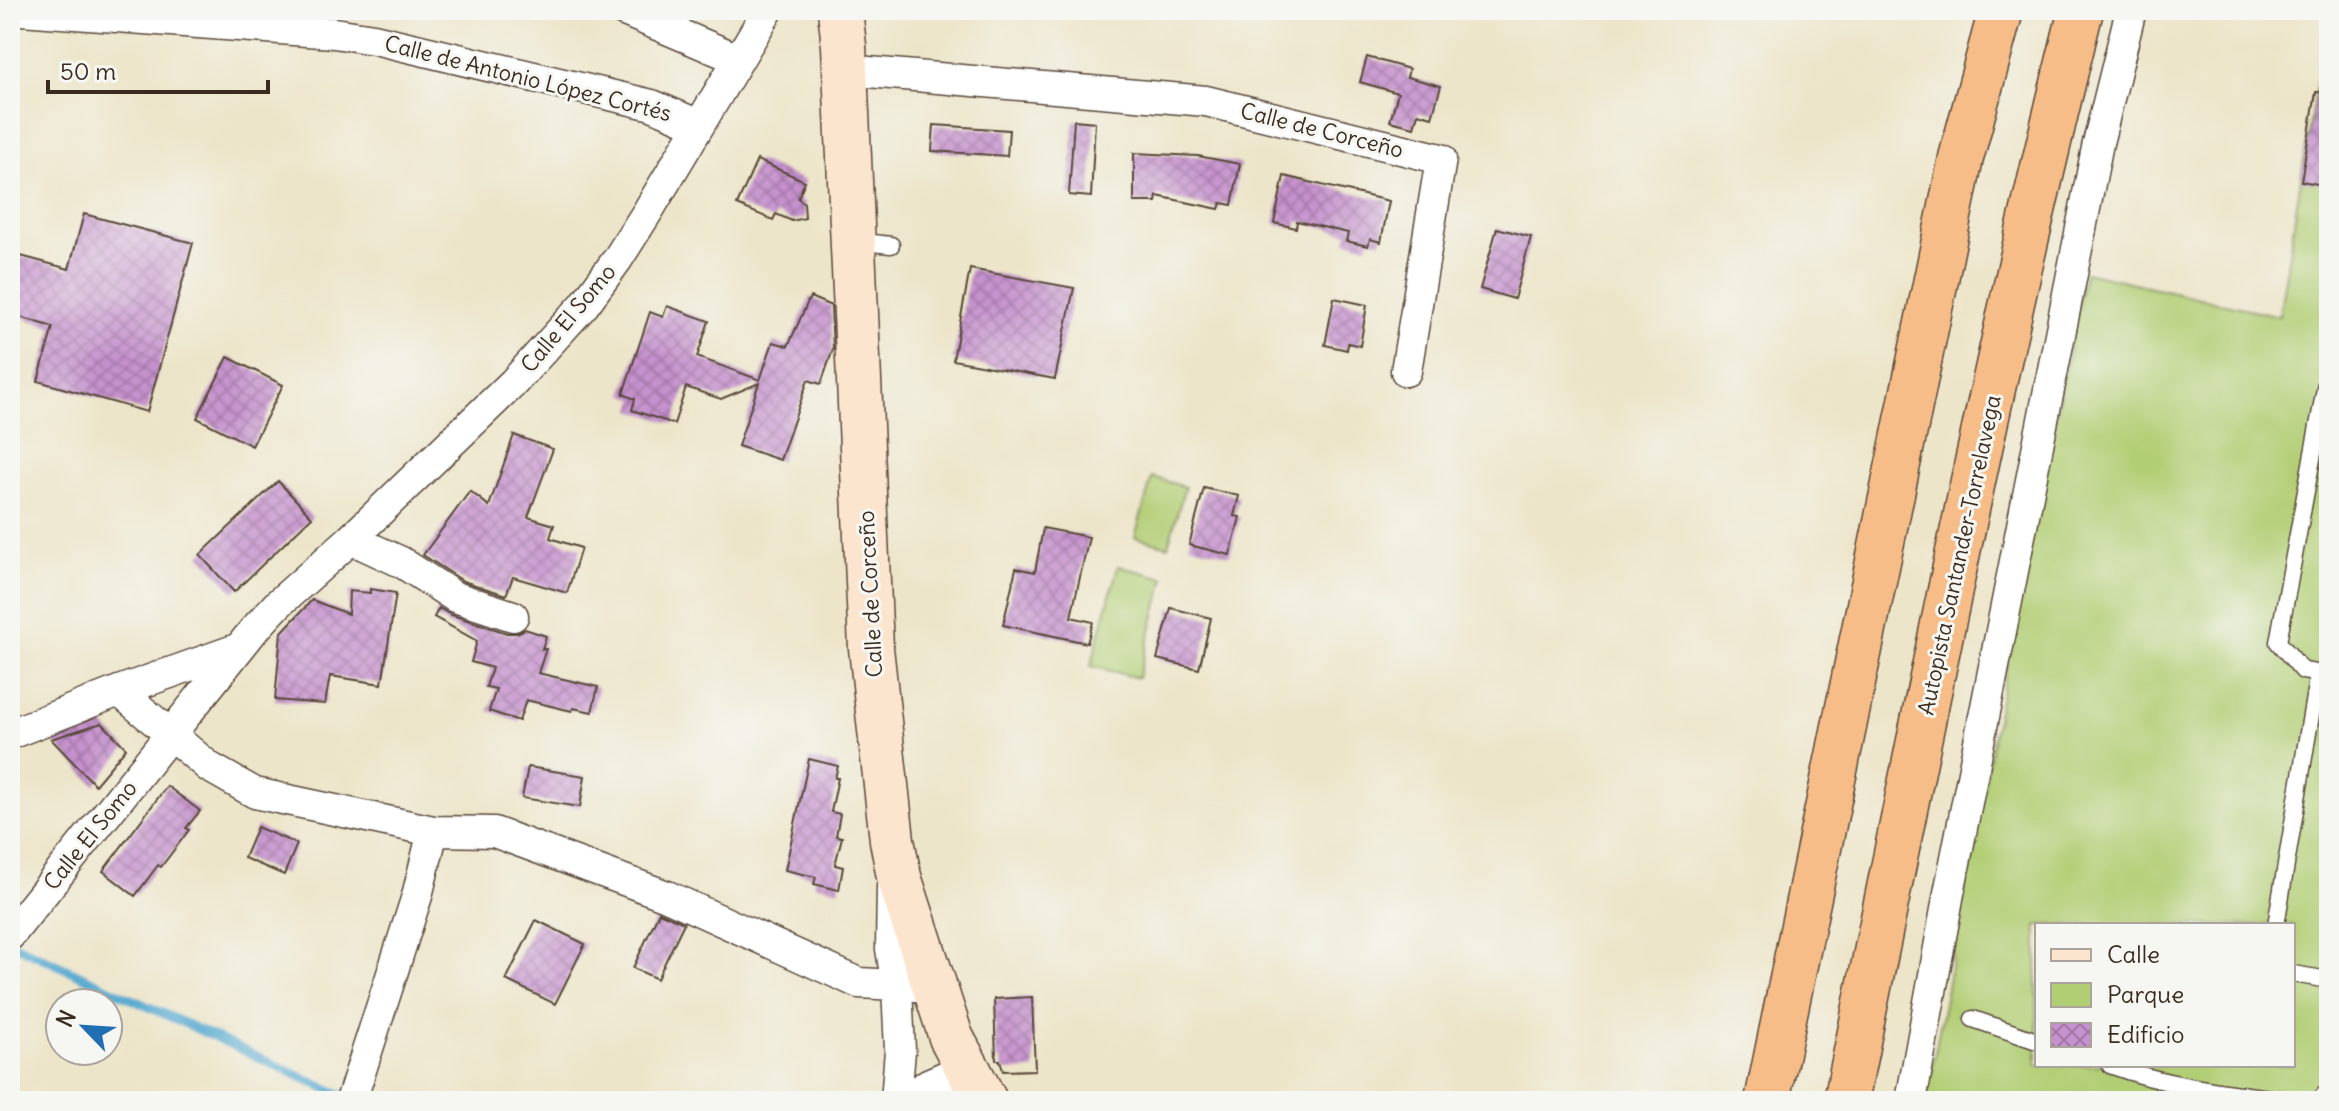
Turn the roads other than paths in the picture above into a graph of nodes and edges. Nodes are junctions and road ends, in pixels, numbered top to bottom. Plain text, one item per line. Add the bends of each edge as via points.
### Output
1 (21, 10) edge
2 (622, 10) edge
3 (768, 10) edge
4 (840, 10) edge
5 (2001, 10) edge
6 (2081, 10) edge
7 (2131, 10) edge
8 (330, 22) edge
9 (738, 59) junction
10 (845, 70) junction
11 (699, 125) junction
12 (2329, 367) edge
13 (1406, 371) dead end
14 (351, 539) junction
15 (513, 616) dead end
16 (237, 649) junction
17 (2323, 674) edge
18 (119, 691) junction
19 (10, 734) edge
20 (169, 734) junction
21 (433, 831) junction
22 (2276, 923) edge
23 (16, 927) edge
24 (2295, 974) edge
25 (2329, 980) edge
26 (915, 987) junction
27 (898, 1018) junction
28 (1973, 1019) dead end
29 (2035, 1040) edge
30 (2115, 1067) edge
31 (967, 1069) edge
32 (356, 1088) edge
33 (2329, 1090) edge
34 (896, 1101) edge
35 (906, 1101) edge
36 (1767, 1101) edge
37 (1846, 1101) edge
38 (1911, 1101) edge
39 (2294, 1101) edge
40 (2319, 1101) edge

1 - 8 street, Calle de Antonio López Cortés
2 - 9 street
3 - 9 street, Calle El Somo
4 - 10 main road, Calle de Corceño
5 - 36 highway via 1961,158
6 - 37 highway, Autopista Santander-Torrelavega via 2036,193
7 - 38 street via 2098,143
8 - 11 street, Calle de Antonio López Cortés via 374,39 652,105
9 - 11 street, Calle El Somo
10 - 13 street, Calle de Corceño via 1206,101 1441,159
10 - 26 main road, Calle de Corceño via 872,243 871,648
11 - 14 street, Calle El Somo via 584,305 513,383
12 - 17 lane via 2278,642 2303,671
14 - 15 street via 401,562 455,597
14 - 16 street, Calle El Somo
16 - 18 street
16 - 20 street, Calle El Somo
17 - 22 lane
18 - 19 street
18 - 20 street
20 - 21 street via 209,767 255,793
20 - 23 street, Calle El Somo
21 - 26 street via 494,832 667,896 859,983
21 - 32 street
24 - 25 lane
26 - 27 street
26 - 31 main road, Calle de Corceño
27 - 31 street
27 - 34 street
28 - 29 lane
30 - 39 lane via 2189,1087
31 - 35 street via 928,1084
33 - 40 lane

